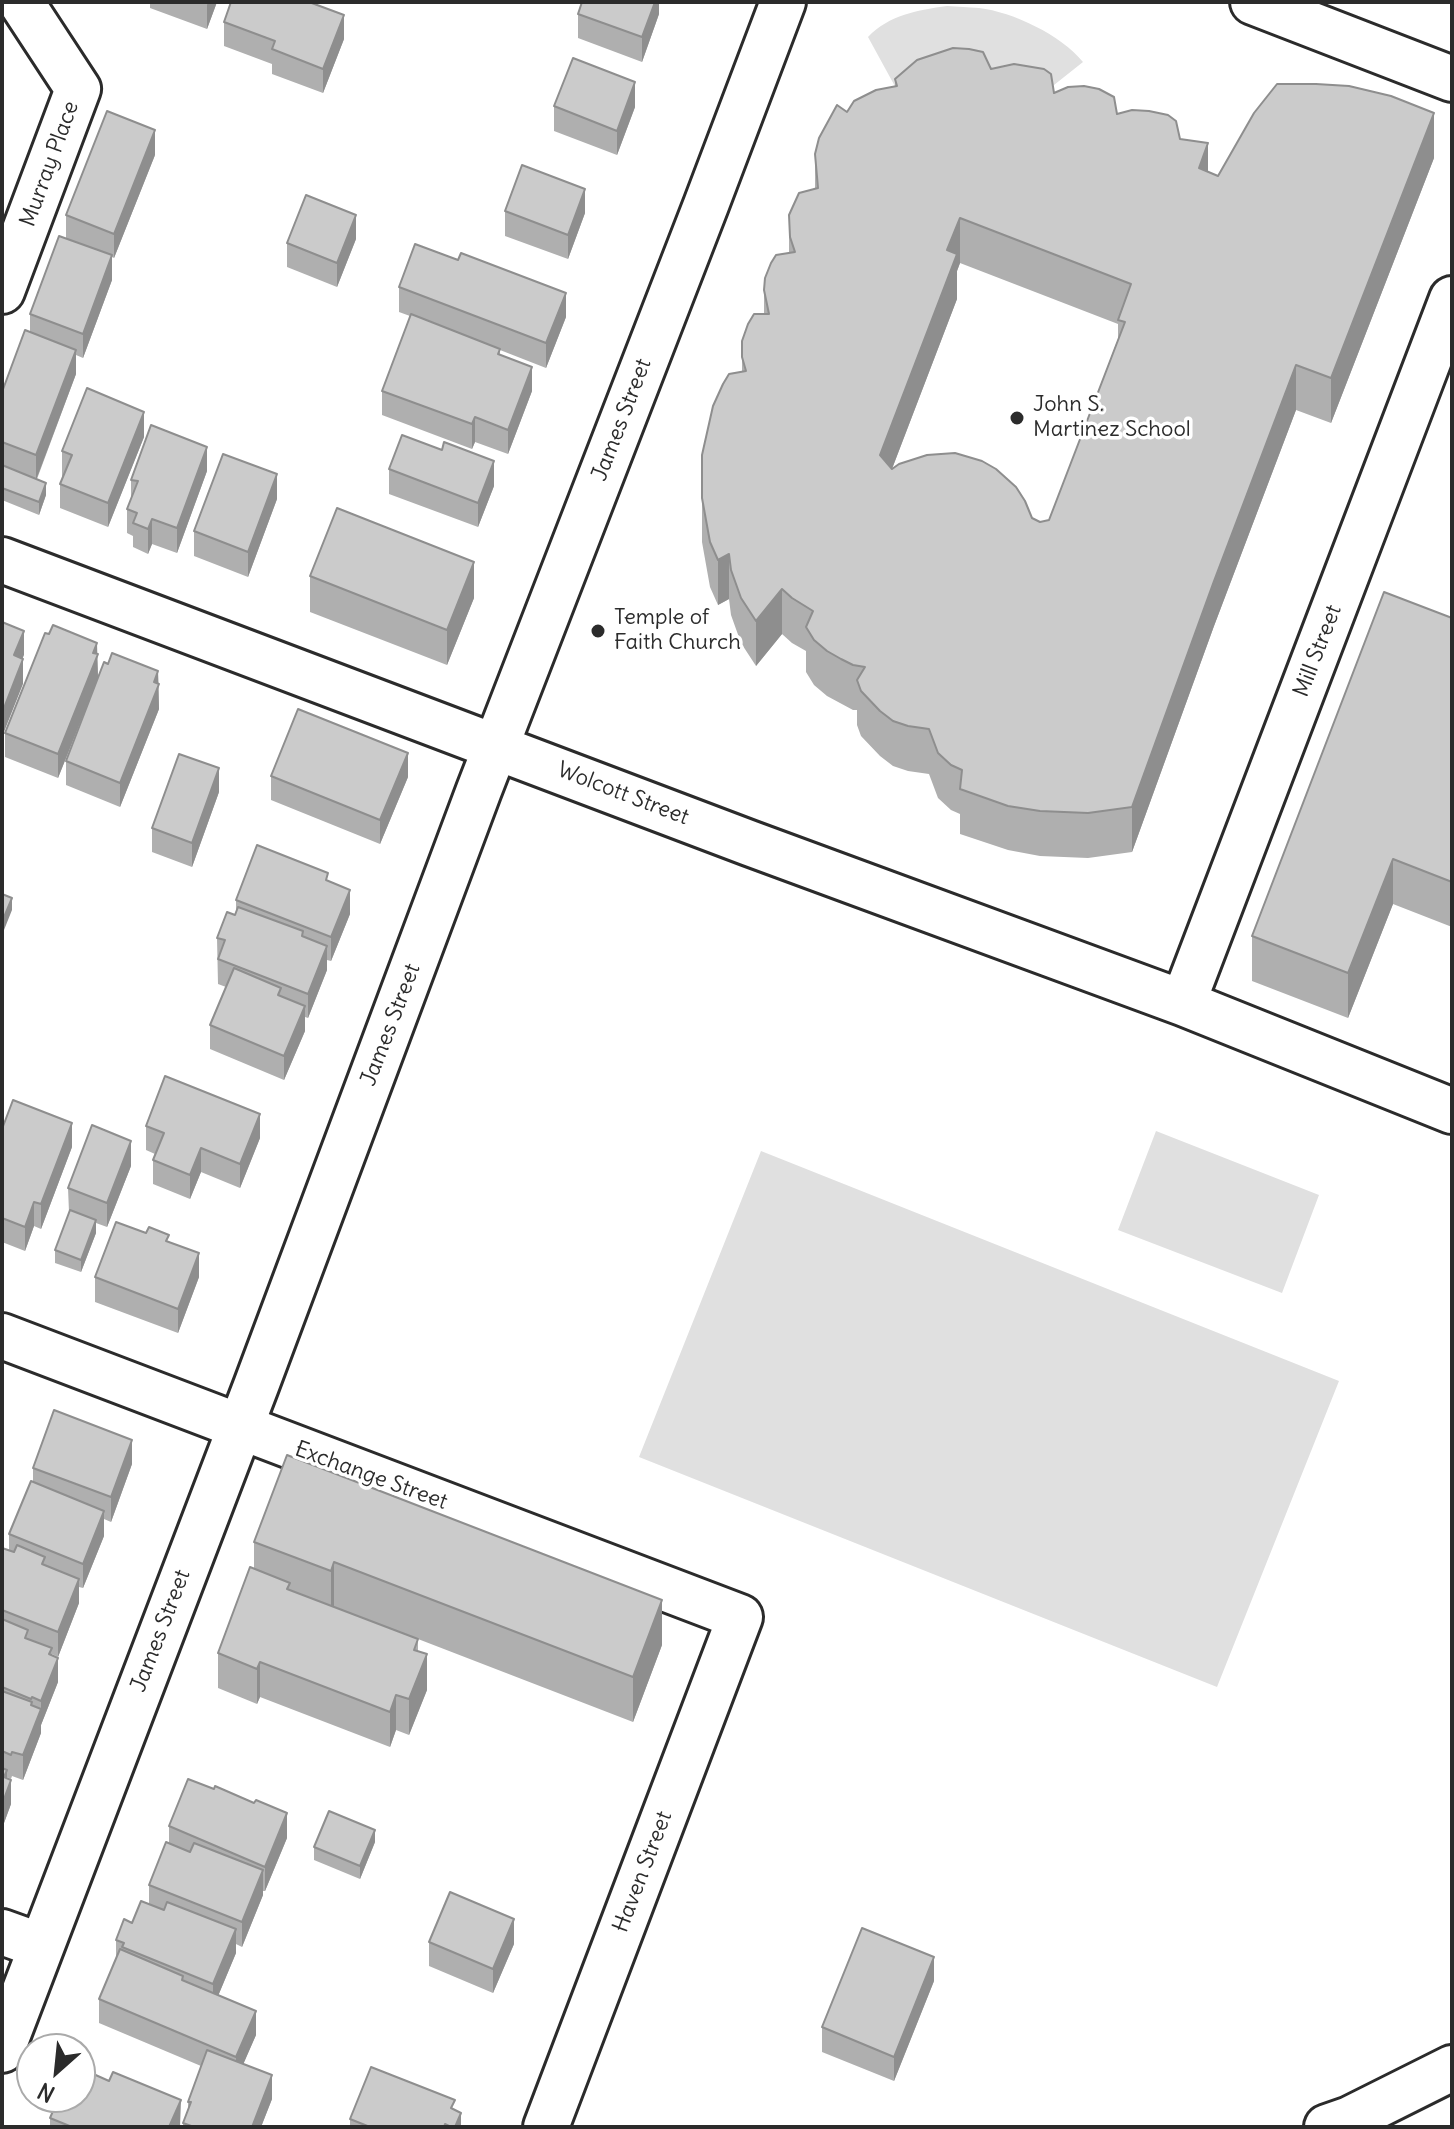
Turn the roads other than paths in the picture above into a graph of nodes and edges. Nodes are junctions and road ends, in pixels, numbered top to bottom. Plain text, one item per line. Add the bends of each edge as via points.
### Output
1 (21, 2) edge
2 (783, 2) edge
3 (1253, 2) edge
4 (1452, 79) edge
5 (2, 291) edge
6 (1452, 299) edge
7 (2, 560) edge
8 (497, 746) junction
9 (1183, 1003) junction
10 (1452, 1111) edge
11 (2, 1336) edge
12 (240, 1427) junction
13 (740, 1617) joint
14 (22, 1939) edge
15 (2, 2050) edge
16 (1452, 2068) edge
17 (546, 2127) edge
18 (1327, 2127) edge

1 - 5 street, Murray Place via 78,89
2 - 8 street, James Street
3 - 4 street
6 - 9 street, Mill Street
7 - 8 street, Wolcott Street
8 - 9 street, Wolcott Street
8 - 12 street, James Street
9 - 10 street, Wolcott Street
11 - 12 street, Exchange Street
12 - 13 street, Exchange Street
12 - 14 street, James Street
13 - 17 street, Haven Street
14 - 15 street, James Street
16 - 18 street

